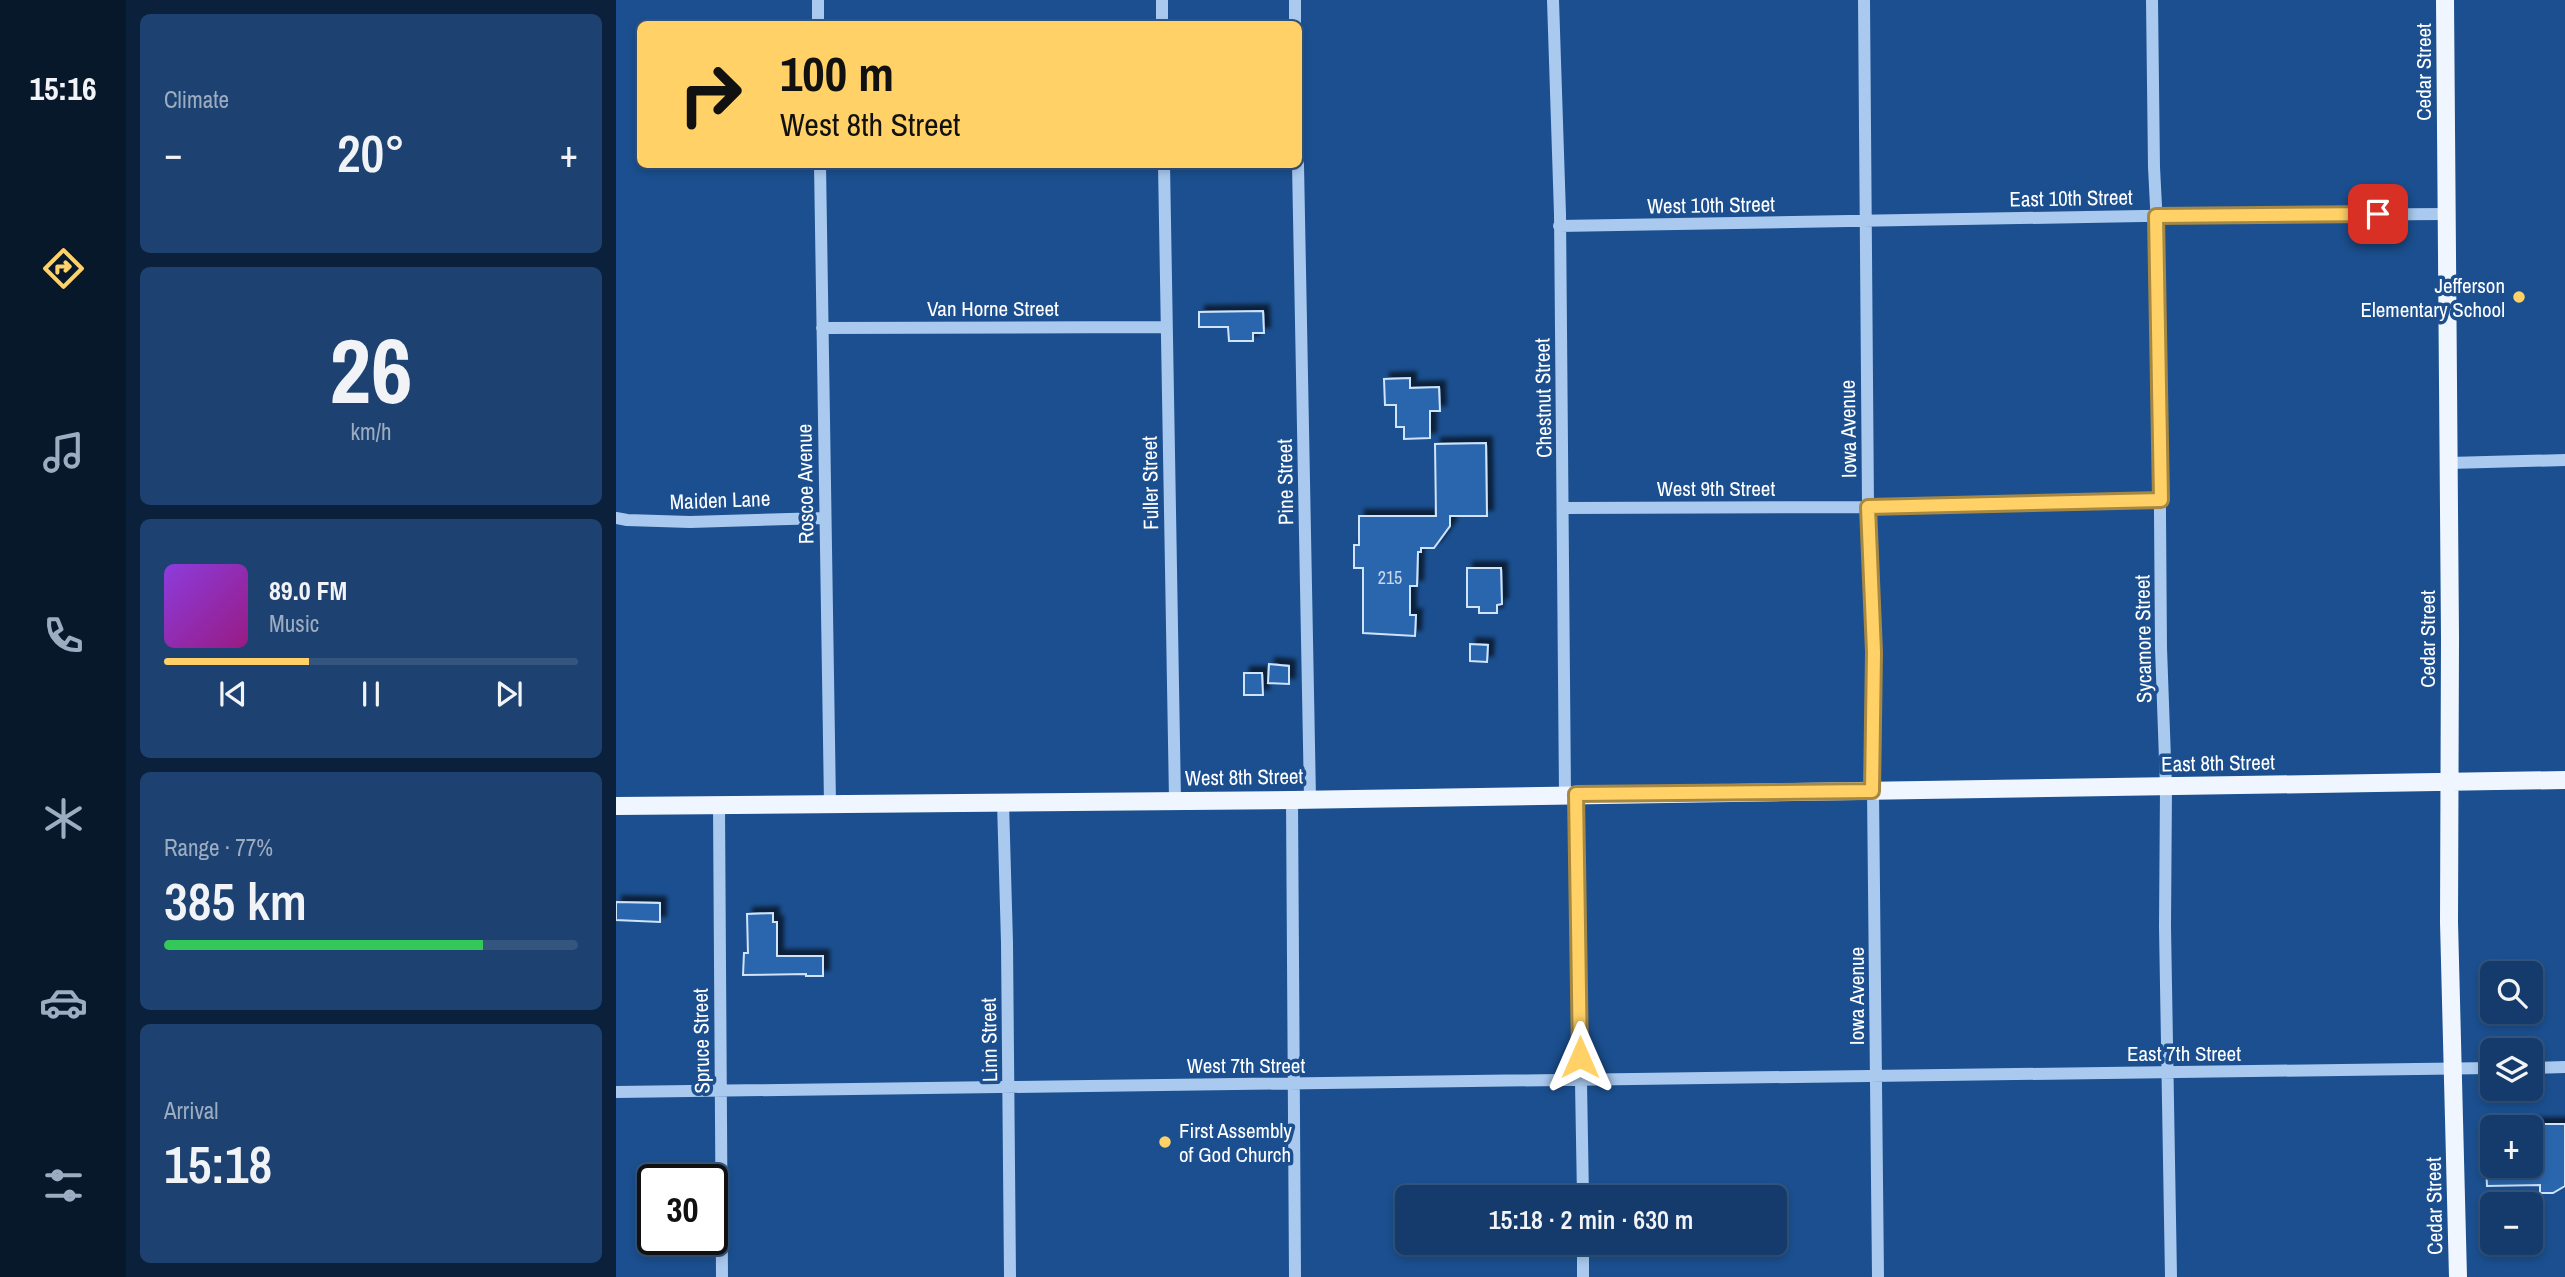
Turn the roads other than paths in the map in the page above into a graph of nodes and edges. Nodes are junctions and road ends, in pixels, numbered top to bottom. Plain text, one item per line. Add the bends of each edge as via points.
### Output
1 (818, 0) edge
2 (1162, 0) edge
3 (1295, 0) edge
4 (1553, 0) edge
5 (1864, 0) edge
6 (2152, 0) edge
7 (2445, 0) edge
8 (818, 21) edge
9 (1162, 21) edge
10 (1295, 21) edge
11 (820, 168) edge
12 (1164, 168) edge
13 (1298, 168) edge
14 (2447, 214) junction
15 (2156, 216) junction
16 (1864, 222) junction
17 (1559, 226) junction
18 (1165, 327) junction
19 (822, 328) junction
20 (2565, 460) edge
21 (2449, 463) junction
22 (2161, 500) junction
23 (1868, 507) junction
24 (1564, 508) junction
25 (616, 518) edge
26 (825, 518) junction
27 (2565, 780) edge
28 (2450, 783) junction
29 (2166, 788) junction
30 (1872, 791) junction
31 (1571, 794) junction
32 (1301, 799) junction
33 (1174, 800) junction
34 (1003, 802) junction
35 (830, 804) junction
36 (719, 805) junction
37 (616, 806) edge
38 (2565, 1067) edge
39 (2543, 1068) edge
40 (2480, 1069) edge
41 (2453, 1070) junction
42 (2169, 1072) junction
43 (1876, 1076) junction
44 (1580, 1081) junction
45 (1294, 1084) junction
46 (1009, 1087) junction
47 (720, 1090) junction
48 (616, 1092) edge
49 (1583, 1185) edge
50 (1583, 1255) edge
51 (722, 1277) edge
52 (1010, 1277) edge
53 (1295, 1277) edge
54 (1583, 1277) edge
55 (1878, 1277) edge
56 (2171, 1277) edge
57 (2458, 1277) edge

1 - 8 street
2 - 9 street
3 - 10 street
4 - 17 street, Chestnut Street
5 - 16 street, Iowa Avenue
6 - 15 street, Sycamore Street
7 - 14 main road, Cedar Street
11 - 19 street, Roscoe Avenue
12 - 18 street, Fuller Street
13 - 32 street, Pine Street
14 - 15 street, East 10th Street
14 - 21 main road, Cedar Street
15 - 16 street, East 10th Street
15 - 22 street, Sycamore Street
16 - 17 street, West 10th Street
16 - 23 street, Iowa Avenue
17 - 24 street, Chestnut Street
18 - 19 street, Van Horne Street
18 - 33 street, Fuller Street
19 - 26 street, Roscoe Avenue
20 - 21 street
21 - 28 main road, Cedar Street
22 - 23 street, West 9th Street
22 - 29 street, Sycamore Street
23 - 24 street, West 9th Street
23 - 30 street, Iowa Avenue via 1874,652
24 - 31 street, Chestnut Street
25 - 26 street, Maiden Lane via 690,522
26 - 35 street, Roscoe Avenue
27 - 28 main road, East 8th Street
28 - 29 main road, East 8th Street
28 - 41 main road, Cedar Street
29 - 30 main road, East 8th Street
29 - 42 street, Sycamore Street
30 - 31 main road, West 8th Street
30 - 43 street, Iowa Avenue
31 - 32 main road, West 8th Street
31 - 44 street, Chestnut Street
32 - 33 main road, West 8th Street
32 - 45 street, Pine Street
33 - 34 main road, West 8th Street
34 - 35 main road, West 8th Street
34 - 46 street, Linn Street
35 - 36 main road, West 8th Street
36 - 37 main road, West 8th Street
36 - 47 street, Spruce Street
38 - 39 street
40 - 41 street, East 7th Street
41 - 42 street, East 7th Street
41 - 57 main road, Cedar Street
42 - 43 street, East 7th Street
42 - 56 street, Sycamore Street
43 - 44 street, West 7th Street
43 - 55 street, Iowa Avenue
44 - 45 street, West 7th Street
44 - 49 street, Chestnut Street
45 - 46 street, West 7th Street
45 - 53 street, Pine Street
46 - 47 street, West 7th Street
46 - 52 street, Linn Street
47 - 48 street, West 7th Street
47 - 51 street, Spruce Street
50 - 54 street

